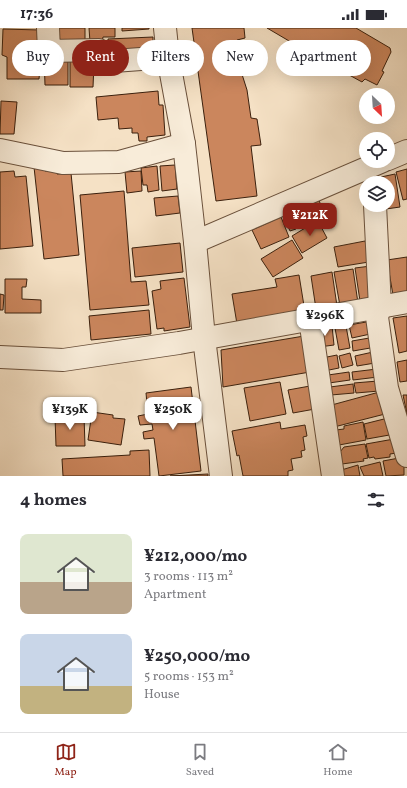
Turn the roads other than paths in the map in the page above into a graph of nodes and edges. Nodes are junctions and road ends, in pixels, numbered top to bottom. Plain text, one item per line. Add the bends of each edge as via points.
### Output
1 (48, 28) edge
2 (165, 28) edge
3 (166, 40) edge
4 (137, 59) edge
5 (171, 76) edge
6 (184, 144) junction
7 (0, 150) edge
8 (407, 151) edge
9 (395, 158) edge
10 (376, 168) edge
11 (375, 212) edge
12 (195, 242) junction
13 (407, 302) edge
14 (380, 307) junction
15 (310, 319) junction
16 (204, 338) junction
17 (0, 357) edge
18 (407, 456) edge
19 (221, 476) edge
20 (333, 476) edge

1 - 4 street via 49,51 99,50 100,62
2 - 3 street
5 - 6 street
6 - 7 street via 120,162 63,163
6 - 12 street
8 - 9 street
10 - 12 street
11 - 14 street
12 - 16 street
13 - 14 street
14 - 15 street
14 - 18 street via 377,317 387,388
15 - 16 street
15 - 20 street
16 - 17 street via 63,360
16 - 19 street

